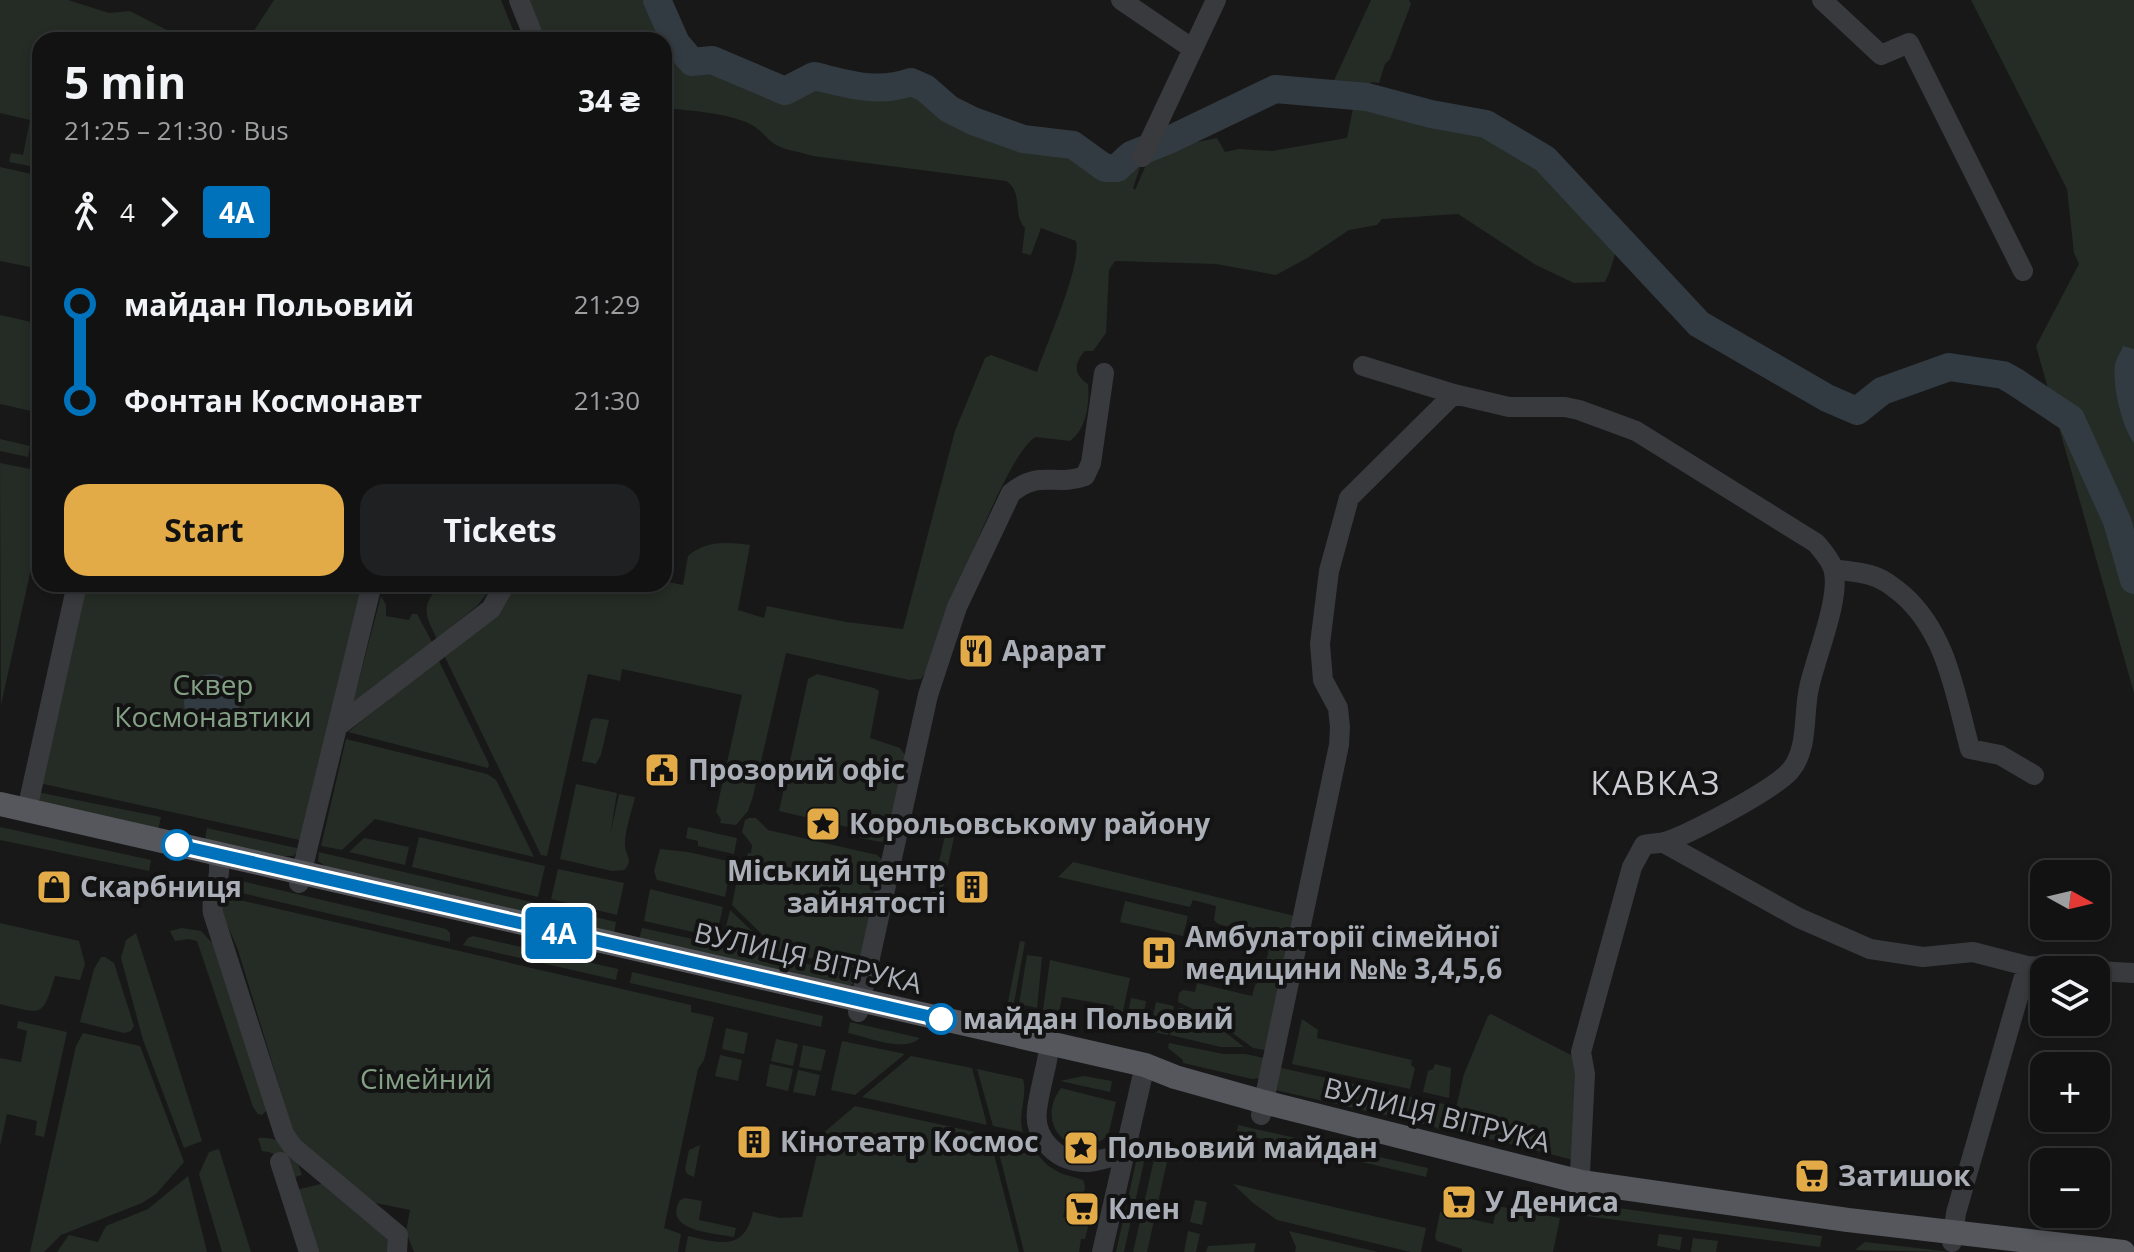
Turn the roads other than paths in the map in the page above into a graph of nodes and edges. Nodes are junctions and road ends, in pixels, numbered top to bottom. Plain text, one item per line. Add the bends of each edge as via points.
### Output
1 (519, 0) edge
2 (1121, 0) edge
3 (1216, 0) edge
4 (1822, 0) edge
5 (532, 32) edge
6 (1193, 49) junction
7 (1142, 157) dead end
8 (2023, 271) dead end
9 (1363, 366) dead end
10 (1104, 373) dead end
11 (1454, 394) junction
12 (1834, 569) junction
13 (75, 592) edge
14 (370, 592) edge
15 (501, 592) edge
16 (338, 726) junction
17 (2034, 775) dead end
18 (0, 804) edge
19 (27, 810) junction
20 (0, 814) edge
21 (1664, 843) junction
22 (219, 865) junction
23 (300, 878) junction
24 (2027, 966) junction
25 (2030, 966) edge
26 (2110, 972) edge
27 (2134, 973) edge
28 (859, 1006) junction
29 (1048, 1055) junction
30 (1144, 1071) junction
31 (1263, 1108) junction
32 (1125, 1154) junction
33 (280, 1162) dead end
34 (1580, 1187) junction
35 (1953, 1238) junction
36 (309, 1252) edge
37 (397, 1252) edge
38 (1102, 1252) edge
39 (2033, 1252) edge
40 (2123, 1252) edge

1 - 5 street
2 - 6 street
3 - 6 street
4 - 8 street via 1881,55 1909,43
6 - 7 street
9 - 11 street
10 - 28 street via 1085,476 1069,482 1024,482 1011,493 957,607 928,695
11 - 12 street via 1509,407 1565,407 1636,431 1816,543
11 - 31 street via 1349,498 1339,529 1320,644 1323,680 1338,708 1339,745
12 - 17 street via 1872,575 1914,605 1944,655 1970,749 2000,755
12 - 21 street via 1829,616 1791,770 1716,818
13 - 19 street
14 - 16 street
15 - 16 street via 491,609
16 - 23 street
18 - 19 main road, ВУЛИЦЯ ВІТРУКА
19 - 23 main road, ВУЛИЦЯ ВІТРУКА
20 - 22 main road, ВУЛИЦЯ ВІТРУКА
21 - 24 street via 1856,944 1907,956 1973,952
21 - 34 street via 1644,845 1632,867 1581,1052 1585,1074
22 - 23 main road, ВУЛИЦЯ ВІТРУКА
22 - 37 street via 213,913 284,1134 398,1235
23 - 28 main road, ВУЛИЦЯ ВІТРУКА
24 - 25 street
24 - 35 street
26 - 27 street
28 - 29 main road, ВУЛИЦЯ ВІТРУКА
28 - 30 main road, ВУЛИЦЯ ВІТРУКА
29 - 30 main road, ВУЛИЦЯ ВІТРУКА
29 - 32 street via 1036,1112 1045,1143 1077,1161
30 - 31 main road, ВУЛИЦЯ ВІТРУКА
30 - 32 street
31 - 34 main road, ВУЛИЦЯ ВІТРУКА
32 - 38 street
33 - 36 street
34 - 35 main road, ВУЛИЦЯ ВІТРУКА
35 - 39 main road, ВУЛИЦЯ ВІТРУКА
35 - 40 main road, ВУЛИЦЯ ВІТРУКА

